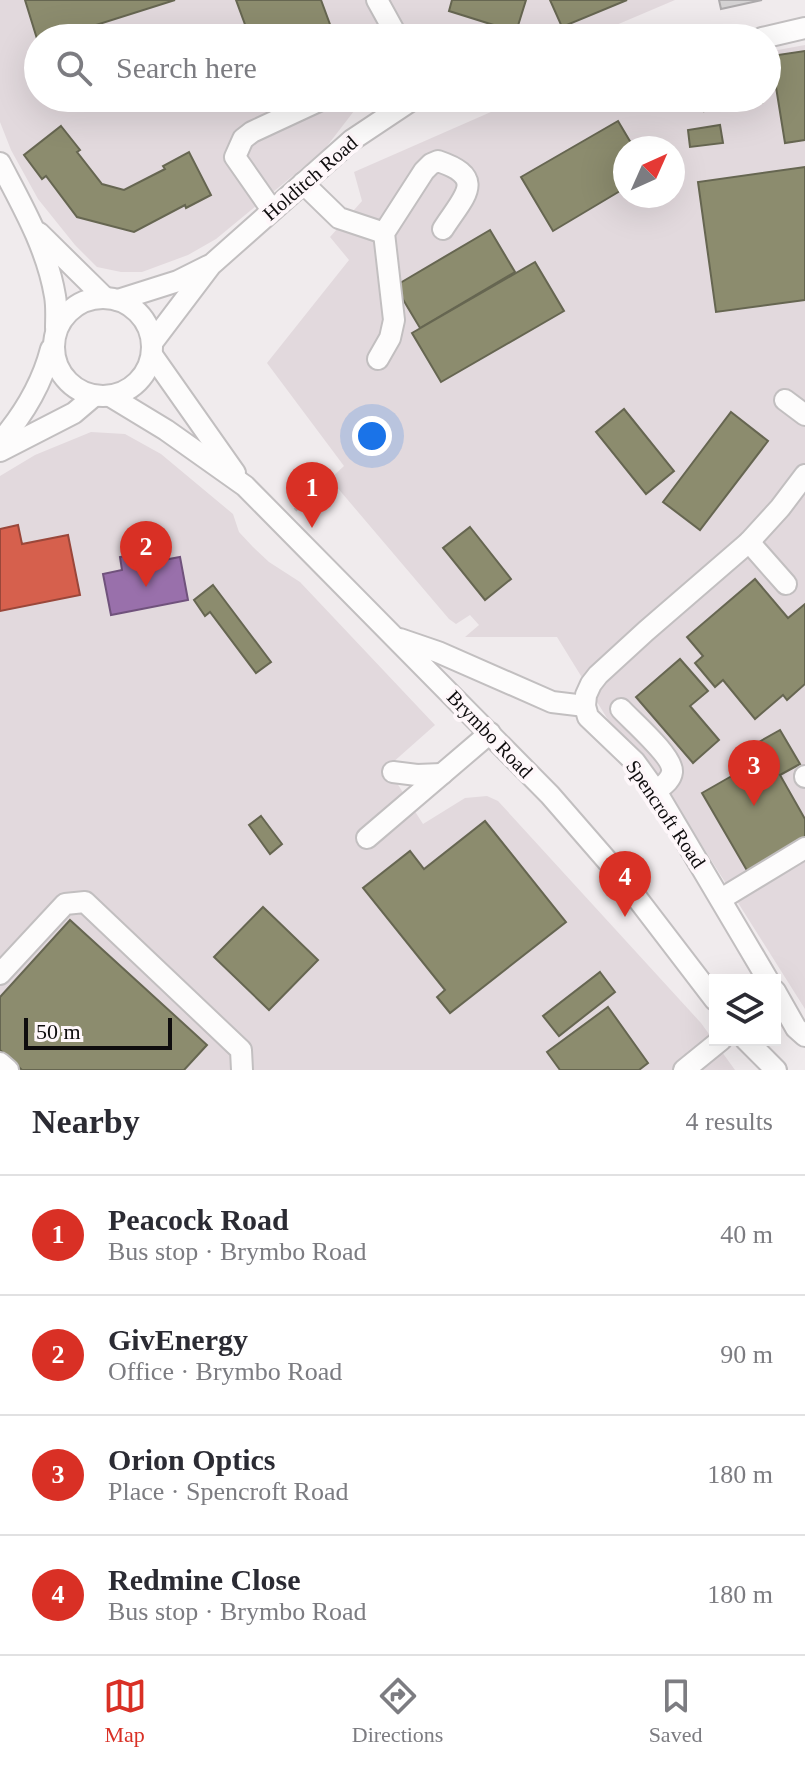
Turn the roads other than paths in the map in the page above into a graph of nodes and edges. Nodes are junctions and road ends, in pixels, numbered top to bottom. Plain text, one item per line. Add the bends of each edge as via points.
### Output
1 (377, 0) edge
2 (390, 24) edge
3 (805, 28) edge
4 (781, 34) edge
5 (295, 112) edge
6 (394, 112) edge
7 (0, 163) edge
8 (303, 183) junction
9 (272, 210) junction
10 (33, 227) junction
11 (443, 229) dead end
12 (384, 233) junction
13 (211, 265) junction
14 (111, 299) junction
15 (55, 335) junction
16 (152, 349) junction
17 (378, 359) dead end
18 (102, 396) junction
19 (785, 400) dead end
20 (805, 415) edge
21 (0, 442) edge
22 (0, 451) edge
23 (805, 475) edge
24 (245, 486) junction
25 (749, 542) junction
26 (786, 584) dead end
27 (396, 638) junction
28 (585, 706) junction
29 (621, 709) dead end
30 (490, 733) junction
31 (393, 772) dead end
32 (442, 774) junction
33 (656, 791) junction
34 (367, 838) dead end
35 (805, 848) edge
36 (721, 899) junction
37 (0, 974) edge
38 (765, 974) edge
39 (709, 992) edge
40 (781, 1002) edge
41 (805, 1036) edge
42 (714, 1046) edge
43 (750, 1046) edge
44 (752, 1046) edge
45 (0, 1063) edge
46 (8, 1070) edge
47 (242, 1070) edge
48 (684, 1070) edge
49 (767, 1070) edge
50 (776, 1070) edge

1 - 2 street
3 - 4 street
5 - 9 street via 252,132 235,157
6 - 8 street, Holditch Road
7 - 10 street
8 - 9 street, Holditch Road
8 - 12 street via 339,218
9 - 13 street, Holditch Road
10 - 14 street
10 - 15 street via 55,297
11 - 12 street via 469,182 465,174 438,161 424,171
12 - 17 street via 394,320
13 - 14 street, Holditch Road via 152,291
13 - 16 street, Holditch Road
14 - 15 street via 89,299 74,306
14 - 16 street via 139,314
15 - 18 street via 54,357 61,375 73,387
15 - 21 street via 45,373
16 - 18 street via 135,385
16 - 24 street, Brymbo Road
18 - 22 street
18 - 24 street, Brymbo Road via 166,430
19 - 20 street
23 - 25 street
24 - 27 street, Brymbo Road
25 - 26 street
25 - 28 street via 598,675
27 - 28 street via 552,702
27 - 30 street, Brymbo Road
28 - 33 street, Spencroft Road via 588,717 635,762
29 - 33 street via 671,764 669,781
30 - 32 street
30 - 39 street, Brymbo Road via 617,872
31 - 32 street
32 - 34 street
33 - 36 street, Spencroft Road
35 - 36 street
36 - 38 street, Spencroft Road
37 - 47 street via 65,904 85,902 241,1050
40 - 41 street
42 - 48 street
43 - 49 street
44 - 50 street
45 - 46 street

